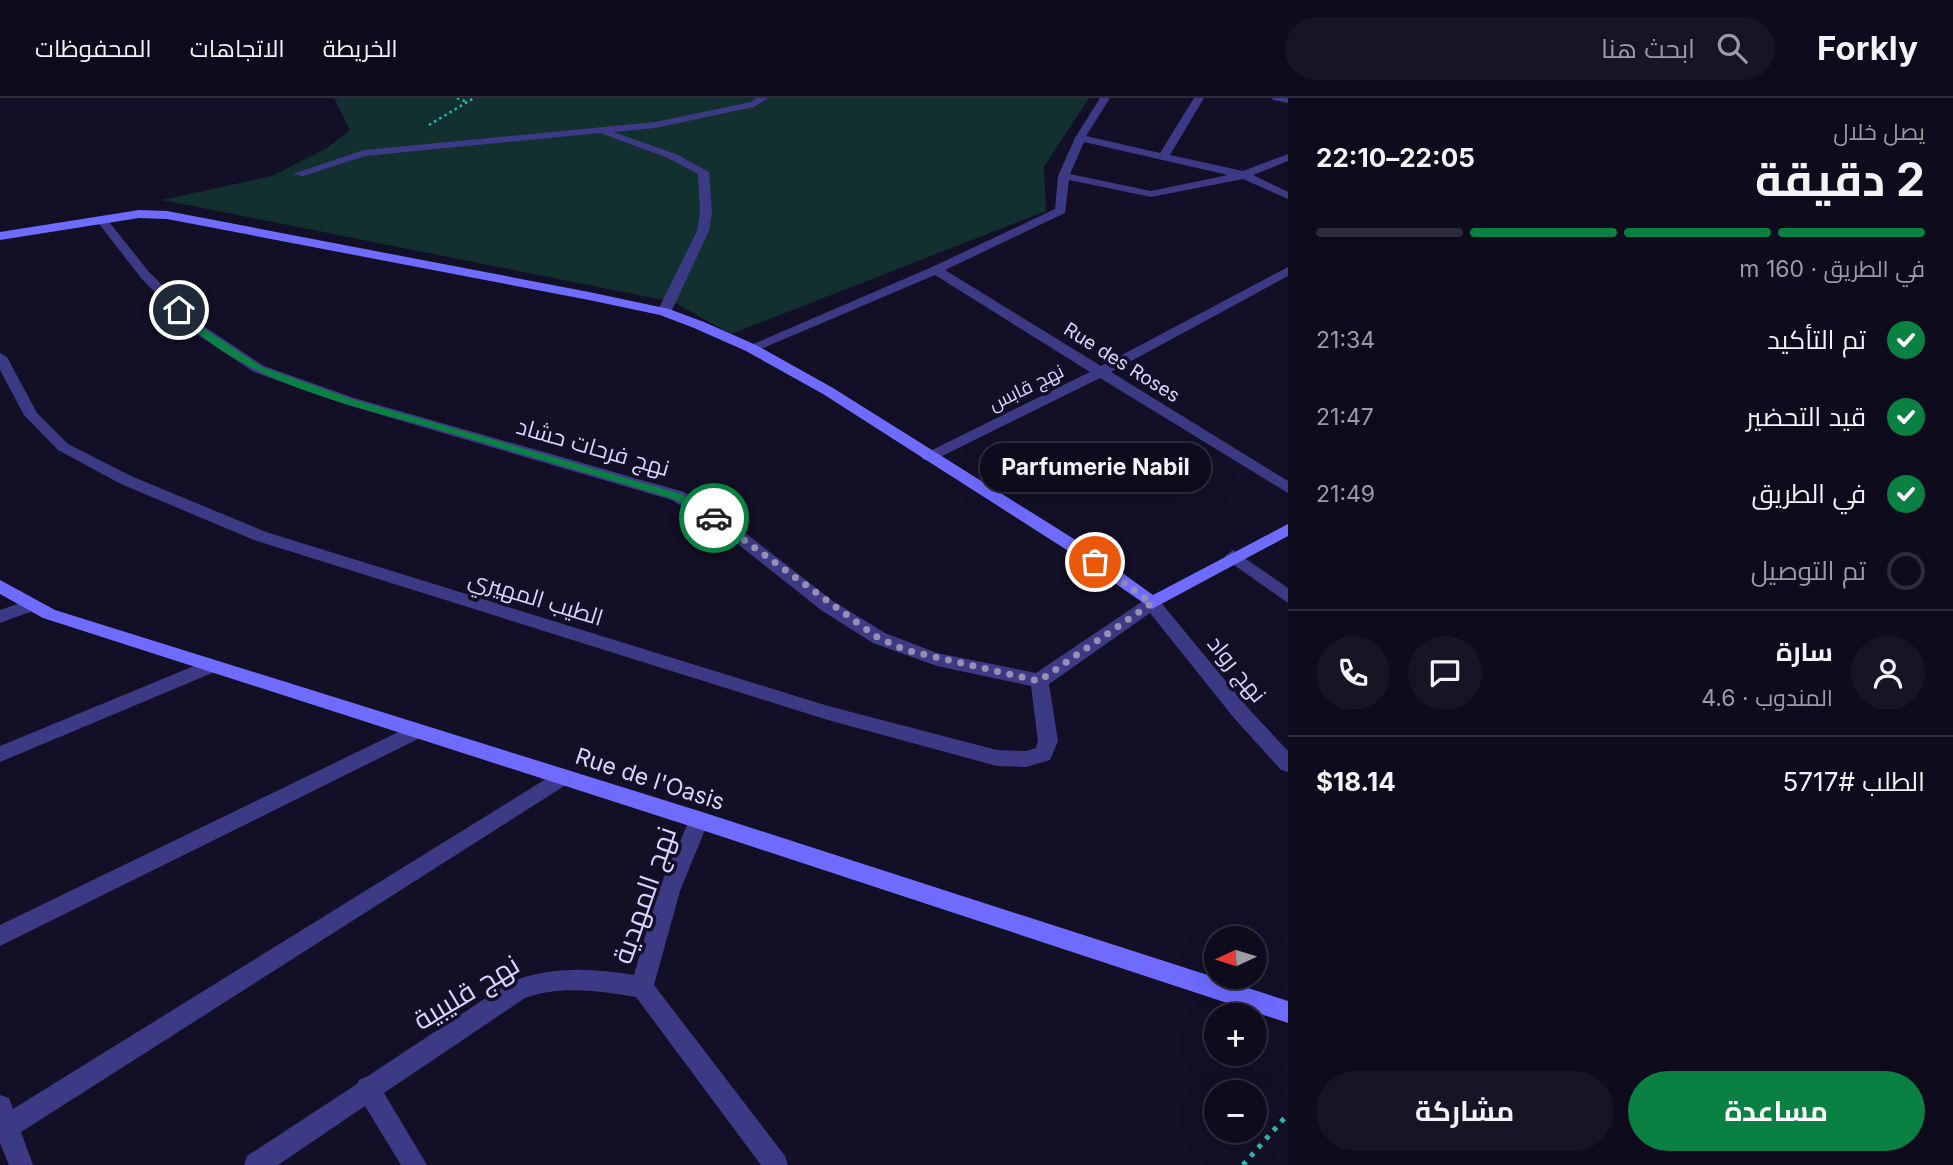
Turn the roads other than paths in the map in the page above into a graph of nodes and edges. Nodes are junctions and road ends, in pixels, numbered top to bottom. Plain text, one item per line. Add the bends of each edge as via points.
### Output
1 (763, 98) edge
2 (1105, 98) edge
3 (1199, 98) edge
4 (1277, 98) edge
5 (1288, 100) edge
6 (598, 131) junction
7 (1080, 138) junction
8 (1164, 156) junction
9 (1288, 157) edge
10 (299, 174) dead end
11 (1244, 175) junction
12 (1064, 176) junction
13 (1288, 196) edge
14 (102, 220) junction
15 (0, 236) edge
16 (936, 270) junction
17 (1288, 271) edge
18 (664, 312) junction
19 (751, 348) junction
20 (0, 357) edge
21 (1101, 372) junction
22 (929, 457) junction
23 (1288, 488) edge
24 (1288, 529) edge
25 (1233, 556) junction
26 (0, 586) edge
27 (1288, 597) edge
28 (1152, 603) junction
29 (32, 605) junction
30 (0, 617) edge
31 (211, 666) junction
32 (1039, 681) junction
33 (417, 731) junction
34 (0, 754) edge
35 (1288, 764) edge
36 (562, 777) junction
37 (699, 820) junction
38 (0, 936) edge
39 (642, 987) junction
40 (1288, 1013) edge
41 (367, 1088) junction
42 (2, 1122) edge
43 (21, 1165) edge
44 (256, 1165) edge
45 (415, 1165) edge
46 (776, 1165) edge

1 - 6 street via 697,117
2 - 7 street
3 - 8 street
4 - 5 street
6 - 10 street via 364,153
6 - 18 street via 673,156 703,172 703,231
7 - 8 street
7 - 12 street
8 - 11 street
9 - 11 street
11 - 12 street via 1151,194
11 - 13 street
12 - 16 street via 1061,211
14 - 15 street
14 - 18 street via 151,213 187,217
14 - 32 street, نهج فرحات حشاد via 145,275 197,328 259,369 349,401 678,496 704,510 877,637 905,650
16 - 19 street
16 - 21 street, Rue des Roses
17 - 21 street, نهج قابس
18 - 19 street
19 - 22 street via 828,391
20 - 32 street, الطيب المهيري via 31,415 63,447 126,480 260,536 828,713 997,758 1026,759 1043,754 1048,741
21 - 22 street, نهج قابس
21 - 23 street, Rue des Roses
22 - 28 street via 1076,548
24 - 25 street
25 - 27 street
25 - 28 street
26 - 29 street, Rue de l'Oasis
28 - 32 street
28 - 35 street, نهج رواد
29 - 30 street
29 - 31 street, Rue de l'Oasis
31 - 33 street, Rue de l'Oasis
31 - 34 street
33 - 36 street, Rue de l'Oasis
33 - 38 street
36 - 37 street, Rue de l'Oasis
36 - 42 street
37 - 39 street, نهج المهدية via 669,891
37 - 40 street, Rue de l'Oasis
39 - 41 street, نهج قليبية via 580,977 539,981
39 - 46 street
41 - 44 street, نهج قليبية
41 - 45 street
42 - 43 street

